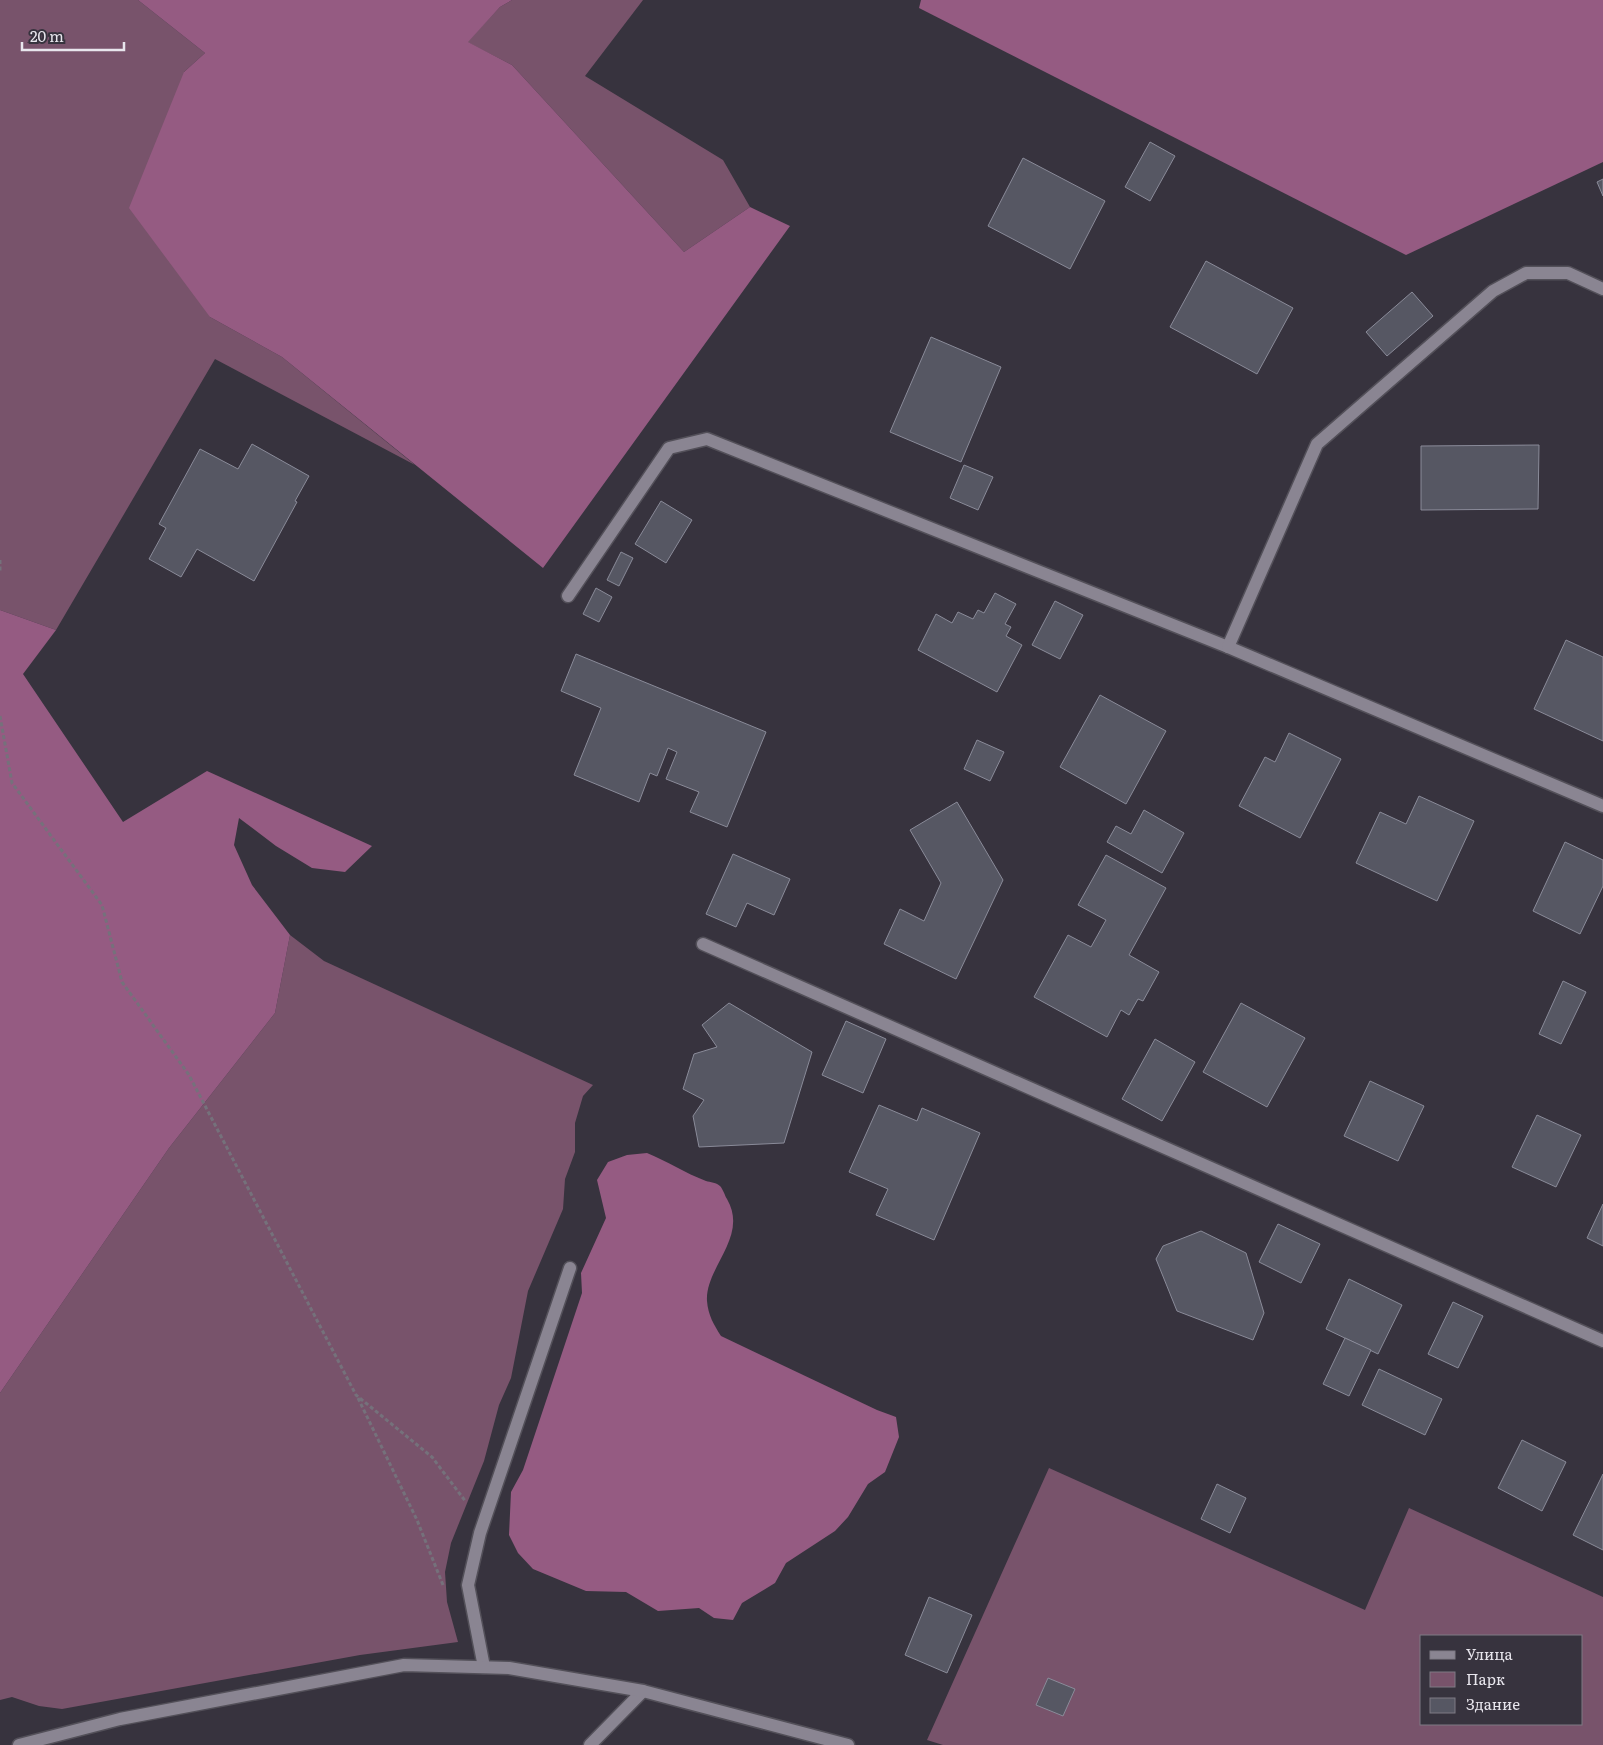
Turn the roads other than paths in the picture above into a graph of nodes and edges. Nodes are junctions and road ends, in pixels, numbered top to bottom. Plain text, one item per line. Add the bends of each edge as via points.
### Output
1 (1603, 289) edge
2 (568, 596) dead end
3 (1228, 647) junction
4 (1603, 806) edge
5 (703, 944) dead end
6 (570, 1268) dead end
7 (1603, 1341) edge
8 (484, 1667) junction
9 (643, 1691) junction
10 (19, 1745) edge
11 (590, 1745) edge
12 (848, 1745) edge

1 - 3 street via 1568,273 1526,273 1492,291 1317,444
2 - 3 street via 670,448 707,439
3 - 4 street
5 - 7 street
6 - 8 street via 480,1532 468,1585
8 - 9 street via 509,1668
8 - 10 street via 404,1665 120,1719
9 - 11 street
9 - 12 street

